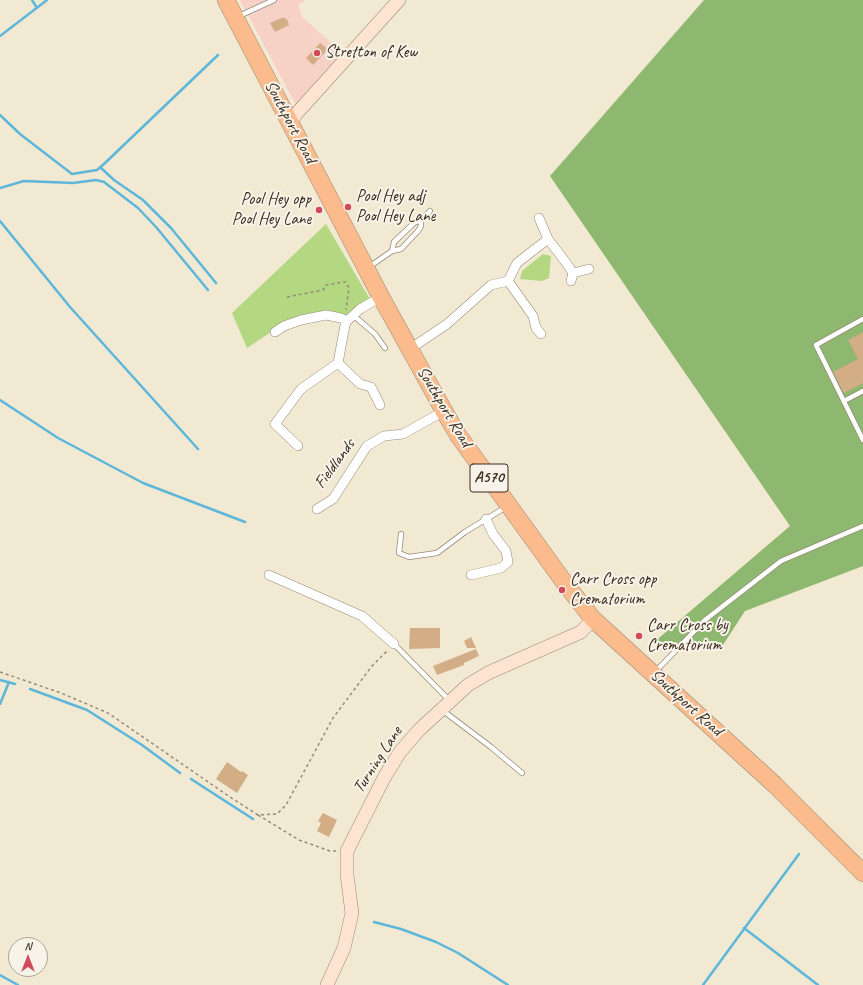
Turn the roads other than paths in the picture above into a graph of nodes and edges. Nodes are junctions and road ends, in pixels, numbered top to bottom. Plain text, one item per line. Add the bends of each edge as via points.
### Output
1 (226, 0) edge
2 (274, 0) edge
3 (399, 0) edge
4 (236, 18) junction
5 (290, 122) junction
6 (430, 211) dead end
7 (539, 218) dead end
8 (420, 221) junction
9 (548, 239) junction
10 (392, 251) junction
11 (366, 269) junction
12 (589, 270) dead end
13 (508, 281) junction
14 (381, 298) junction
15 (350, 318) junction
16 (863, 319) edge
17 (275, 332) dead end
18 (541, 334) dead end
19 (386, 348) dead end
20 (410, 349) junction
21 (338, 363) junction
22 (863, 391) edge
23 (844, 401) junction
24 (380, 405) dead end
25 (444, 411) junction
26 (863, 440) edge
27 (298, 446) dead end
28 (509, 505) junction
29 (317, 509) dead end
30 (486, 519) junction
31 (863, 526) edge
32 (401, 534) dead end
33 (485, 572) junction
34 (471, 574) dead end
35 (270, 575) dead end
36 (485, 582) dead end
37 (593, 619) junction
38 (394, 644) joint
39 (654, 674) junction
40 (445, 705) junction
41 (522, 773) dead end
42 (863, 873) edge
43 (327, 985) edge

1 - 4 highway, Southport Road / A570
2 - 4 lane
3 - 5 street
4 - 5 highway, Southport Road / A570
5 - 11 highway, Southport Road / A570
6 - 8 lane
7 - 9 street
8 - 10 lane via 415,222 394,242
8 - 10 lane via 418,231 401,249
9 - 12 street via 567,264 572,277
9 - 13 street via 517,262
10 - 11 lane
11 - 14 highway, Southport Road / A570
13 - 18 street via 533,316 536,328
13 - 20 street via 490,285 447,324
14 - 15 street via 360,309
14 - 20 highway, Southport Road / A570
15 - 17 street via 326,316 301,320
15 - 19 lane via 375,334
15 - 21 street via 345,325
16 - 23 lane via 816,345
20 - 25 highway, Southport Road / A570
21 - 24 street via 360,384 371,386
21 - 27 street via 301,389 275,424
22 - 23 lane
23 - 26 lane
25 - 28 highway, Southport Road / A570 via 458,435
25 - 29 street, Fieldlands via 403,434 384,436 367,446 333,499
28 - 30 lane
28 - 37 highway, Southport Road / A570
30 - 32 lane via 437,553 410,557 399,552
30 - 33 street via 506,552 508,562 500,568
31 - 39 lane via 781,561 705,620
33 - 34 street
33 - 36 street
35 - 38 street via 362,616
37 - 39 highway, Southport Road / A570
37 - 40 street, Turning Lane via 581,632 488,673 468,685
38 - 40 lane
39 - 42 highway, Southport Road / A570 via 775,785
40 - 41 lane
40 - 43 street, Turning Lane via 400,752 385,776 348,852 347,874 352,913 344,948

